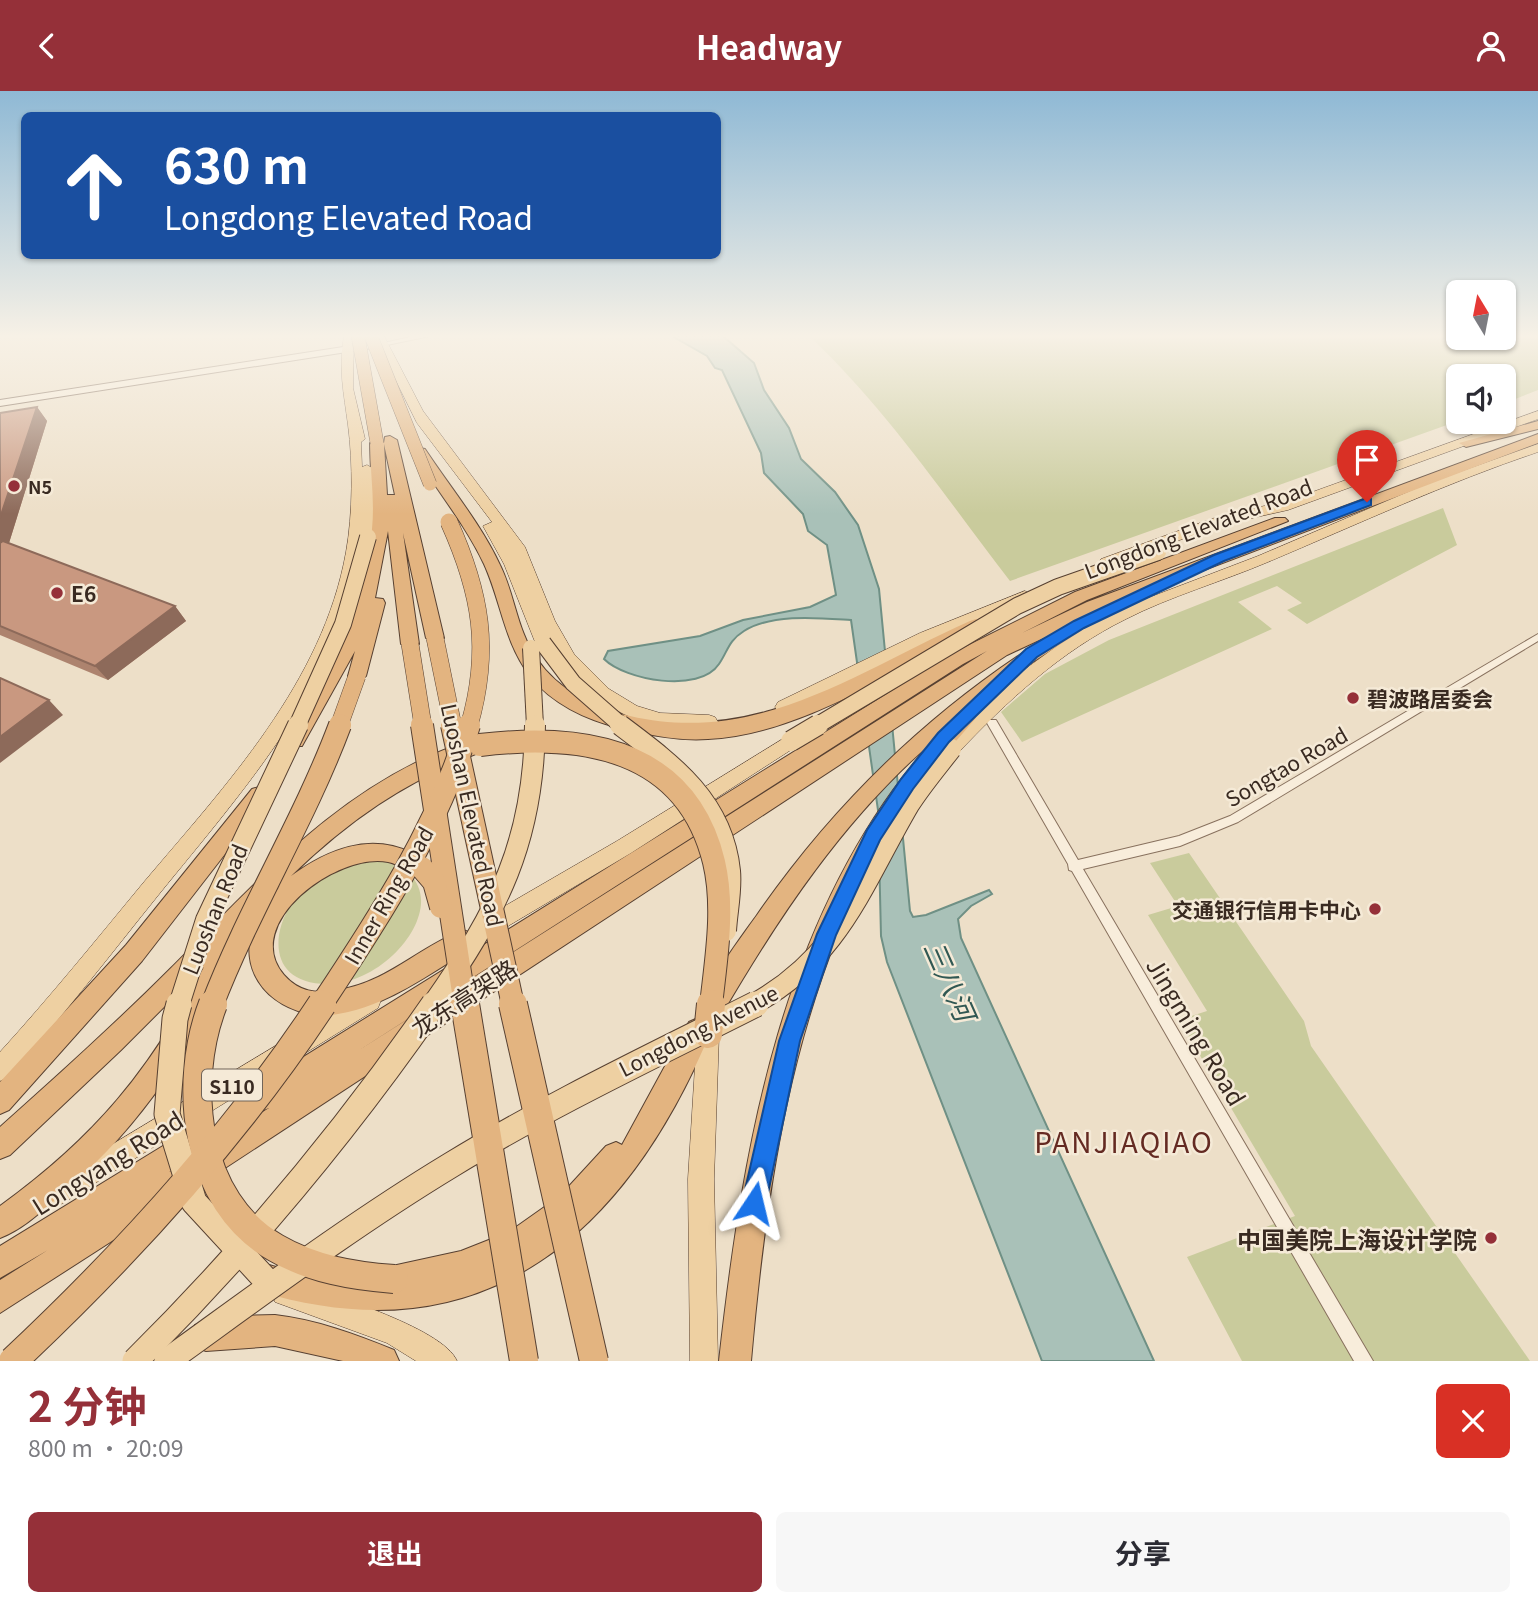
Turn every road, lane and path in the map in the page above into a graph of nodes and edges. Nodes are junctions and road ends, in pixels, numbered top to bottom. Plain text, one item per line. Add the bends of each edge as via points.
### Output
1 (45, 395) edge
2 (353, 395) edge
3 (373, 395) edge
4 (385, 395) edge
5 (385, 395) edge
6 (409, 395) edge
7 (0, 403) edge
8 (419, 414) junction
9 (1538, 415) edge
10 (1538, 426) edge
11 (354, 428) junction
12 (1538, 438) edge
13 (392, 440) junction
14 (1466, 443) junction
15 (1538, 447) edge
16 (1489, 456) junction
17 (1293, 503) junction
18 (393, 513) junction
19 (1219, 558) junction
20 (1147, 569) junction
21 (509, 583) junction
22 (1538, 637) edge
23 (925, 688) junction
24 (808, 703) junction
25 (992, 723) dead end
26 (942, 739) junction
27 (839, 743) junction
28 (1073, 866) junction
29 (255, 899) junction
30 (463, 941) junction
31 (708, 1034) junction
32 (473, 1056) junction
33 (680, 1063) junction
34 (0, 1069) edge
35 (0, 1101) edge
36 (0, 1145) edge
37 (0, 1225) edge
38 (0, 1263) edge
39 (265, 1279) joint
40 (394, 1279) joint
41 (295, 1293) junction
42 (0, 1298) edge
43 (704, 1347) edge
44 (170, 1352) edge
45 (13, 1361) edge
46 (125, 1361) edge
47 (135, 1361) edge
48 (383, 1361) edge
49 (443, 1361) edge
50 (524, 1361) edge
51 (594, 1361) edge
52 (736, 1361) edge
53 (1364, 1361) edge

1 - 7 main road
2 - 11 main road, Luoshan Road
3 - 13 highway, Inner Ring Road, bridge
4 - 13 highway, Inner Ring Road, bridge
5 - 13 highway, Luoshan Elevated Road
6 - 8 main road
8 - 21 main road via 441,457 498,538
8 - 24 main road via 518,547 565,655 609,696 643,716 687,722 754,717
9 - 14 main road
10 - 14 highway
10 - 20 highway, Longdong Elevated Road
11 - 34 main road via 354,547 339,607 312,670 231,791
11 - 39 main road, Luoshan Road, bridge via 366,463 368,537 355,596 332,655 203,925 179,997 172,1036 167,1104 178,1165 194,1204 212,1231 236,1258
12 - 16 highway, Longdong Elevated Road
13 - 18 highway, Luoshan Elevated Road via 384,462
13 - 21 highway, bridge
13 - 35 highway, Inner Ring Road via 372,582 357,628 321,699 256,799 197,878
13 - 45 highway, Inner Ring Road, bridge via 468,562 481,612 475,703 445,791 381,911 281,1064 148,1226
13 - 51 highway, Luoshan Elevated Road, bridge via 470,814
14 - 17 main road
15 - 16 highway
15 - 26 main road, Longdong Avenue via 1335,525 1120,616 1066,646 984,713
16 - 19 highway, Longdong Elevated Road
17 - 24 main road via 1241,515 1088,569 904,648
17 - 30 main road, bridge via 1058,587 996,617
18 - 32 highway, Luoshan Elevated Road, bridge
18 - 40 highway, bridge via 377,605 357,675 318,781 217,992 196,1075 196,1119 207,1165 229,1207 256,1234 298,1260 327,1271
19 - 23 highway, Longdong Elevated Road via 1062,620
19 - 26 highway via 1110,608 1031,653
20 - 23 highway, Longdong Elevated Road via 1019,625
20 - 24 highway via 1007,614
21 - 24 highway via 517,640 529,663 549,685 589,710 634,726 698,732 749,727
21 - 31 main road, bridge via 561,670 602,712 685,775 722,827 730,857 731,902
21 - 47 main road, bridge via 531,647 534,756 526,822 502,890 435,1002 338,1134 237,1255
22 - 28 street, Songtao Road via 1234,820 1180,841
23 - 27 highway, 龙东高架路
25 - 28 street, Jingming Road
26 - 33 highway via 847,814 775,906
26 - 44 main road, Longdong Avenue, bridge via 834,938 800,975 755,1005 605,1077 506,1132 333,1241
26 - 52 highway via 895,800 846,887 807,985 758,1181
27 - 38 highway, 龙东高架路
27 - 42 highway, 龙东高架路
28 - 53 street, Jingming Road
29 - 31 highway, bridge via 320,834 378,789 441,758 480,745 547,738 608,747 651,768 684,797 706,835 717,892
29 - 36 highway via 142,1014
29 - 37 highway via 176,1044 142,1092 89,1151
30 - 32 highway, bridge via 385,985 346,1001 305,1003 280,991 267,972 262,946 277,904 301,879 333,859 374,851 411,859 434,882
30 - 37 main road, Longyang Road / S110
31 - 43 main road via 701,1179
32 - 50 highway, Luoshan Elevated Road, bridge
33 - 40 highway via 604,1171 546,1227 471,1264
33 - 41 highway via 636,1149 610,1187 533,1260 498,1280 424,1302 385,1306
39 - 41 highway, bridge
41 - 49 main road via 395,1332
44 - 46 highway, bridge
44 - 48 highway via 237,1329 287,1330 337,1341

